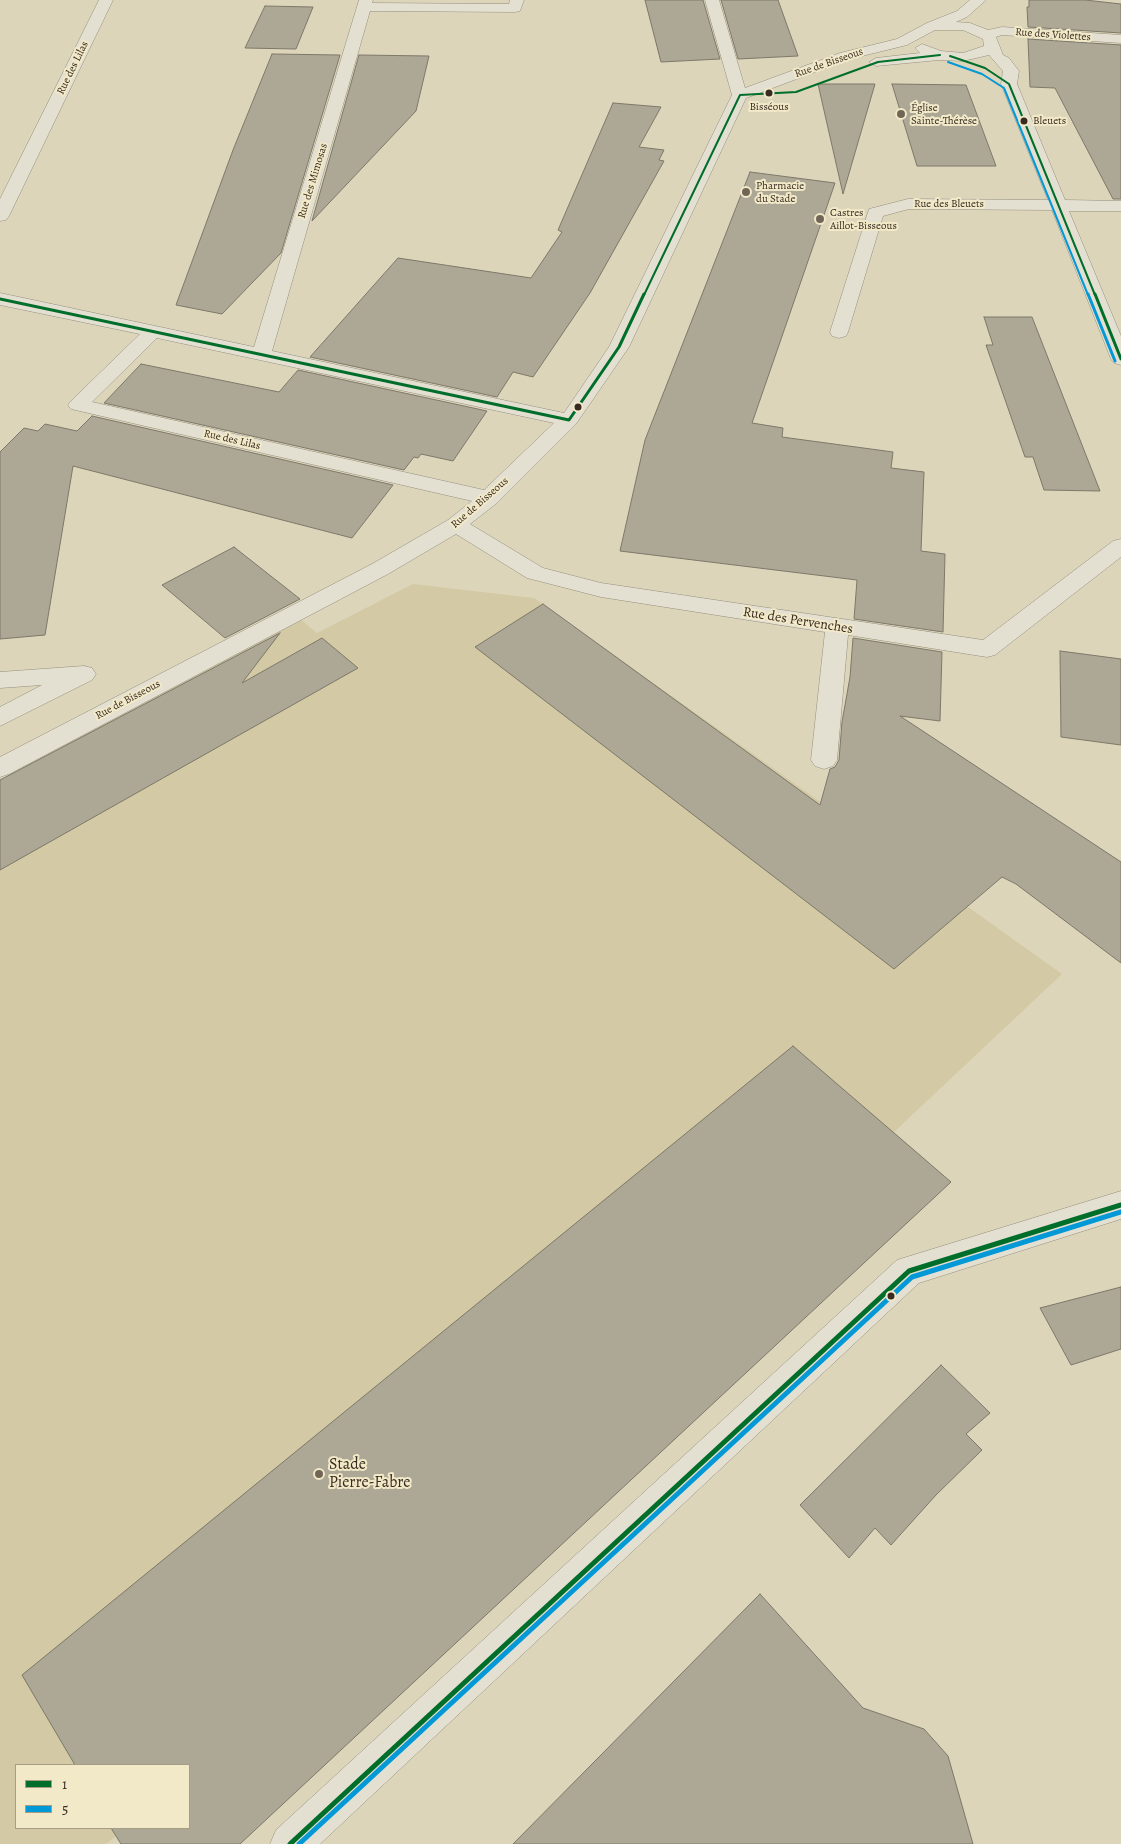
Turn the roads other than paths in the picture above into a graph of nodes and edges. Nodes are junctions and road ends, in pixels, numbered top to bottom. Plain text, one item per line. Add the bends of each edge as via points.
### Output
1 (106, 0) edge
2 (517, 0) edge
3 (712, 0) edge
4 (979, 0) edge
5 (365, 4) edge
6 (986, 10) edge
7 (932, 26) junction
8 (918, 33) junction
9 (987, 37) junction
10 (1121, 39) edge
11 (945, 56) junction
12 (1009, 84) junction
13 (740, 95) junction
14 (1058, 205) junction
15 (1121, 206) edge
16 (0, 216) edge
17 (0, 299) edge
18 (154, 331) junction
19 (839, 332) dead end
20 (262, 354) junction
21 (1121, 359) edge
22 (569, 420) junction
23 (489, 498) junction
24 (456, 526) junction
25 (1121, 546) edge
26 (836, 627) junction
27 (0, 680) edge
28 (100, 690) junction
29 (0, 717) edge
30 (824, 760) dead end
31 (0, 768) edge
32 (1121, 1205) edge
33 (290, 1844) edge

1 - 16 street, Rue des Lilas
2 - 5 street, Rue des Mimosas via 515,8
3 - 13 street
4 - 7 street, Rue de Bisseous via 962,14
5 - 20 street, Rue des Mimosas
6 - 9 street
7 - 8 street, Rue de Bisseous
7 - 9 street via 959,26
8 - 11 street via 916,42 920,47
8 - 13 street, Rue de Bisseous via 902,42 845,56
9 - 10 street, Rue des Violettes via 1002,31
9 - 11 street, Rue de Bisseous via 991,48 976,56
9 - 12 street via 997,56 1011,71
11 - 12 street via 985,68
11 - 13 street, Rue de Bisseous via 878,62 796,92
12 - 14 street
13 - 22 street, Rue de Bisseous via 618,347
14 - 15 street
14 - 19 street, Rue des Bleuets via 908,204 874,213
14 - 21 street
17 - 18 street
18 - 20 street
18 - 23 street, Rue des Lilas via 78,405
20 - 22 street
22 - 23 street, Rue de Bisseous
23 - 24 street, Rue de Bisseous
24 - 26 street, Rue des Pervenches via 535,573 601,590
24 - 28 street, Rue de Bisseous via 380,569
25 - 26 street, Rue des Pervenches via 987,649
26 - 30 street
27 - 28 street
28 - 29 street
28 - 31 street, Rue de Bisseous
32 - 33 street via 909,1271

